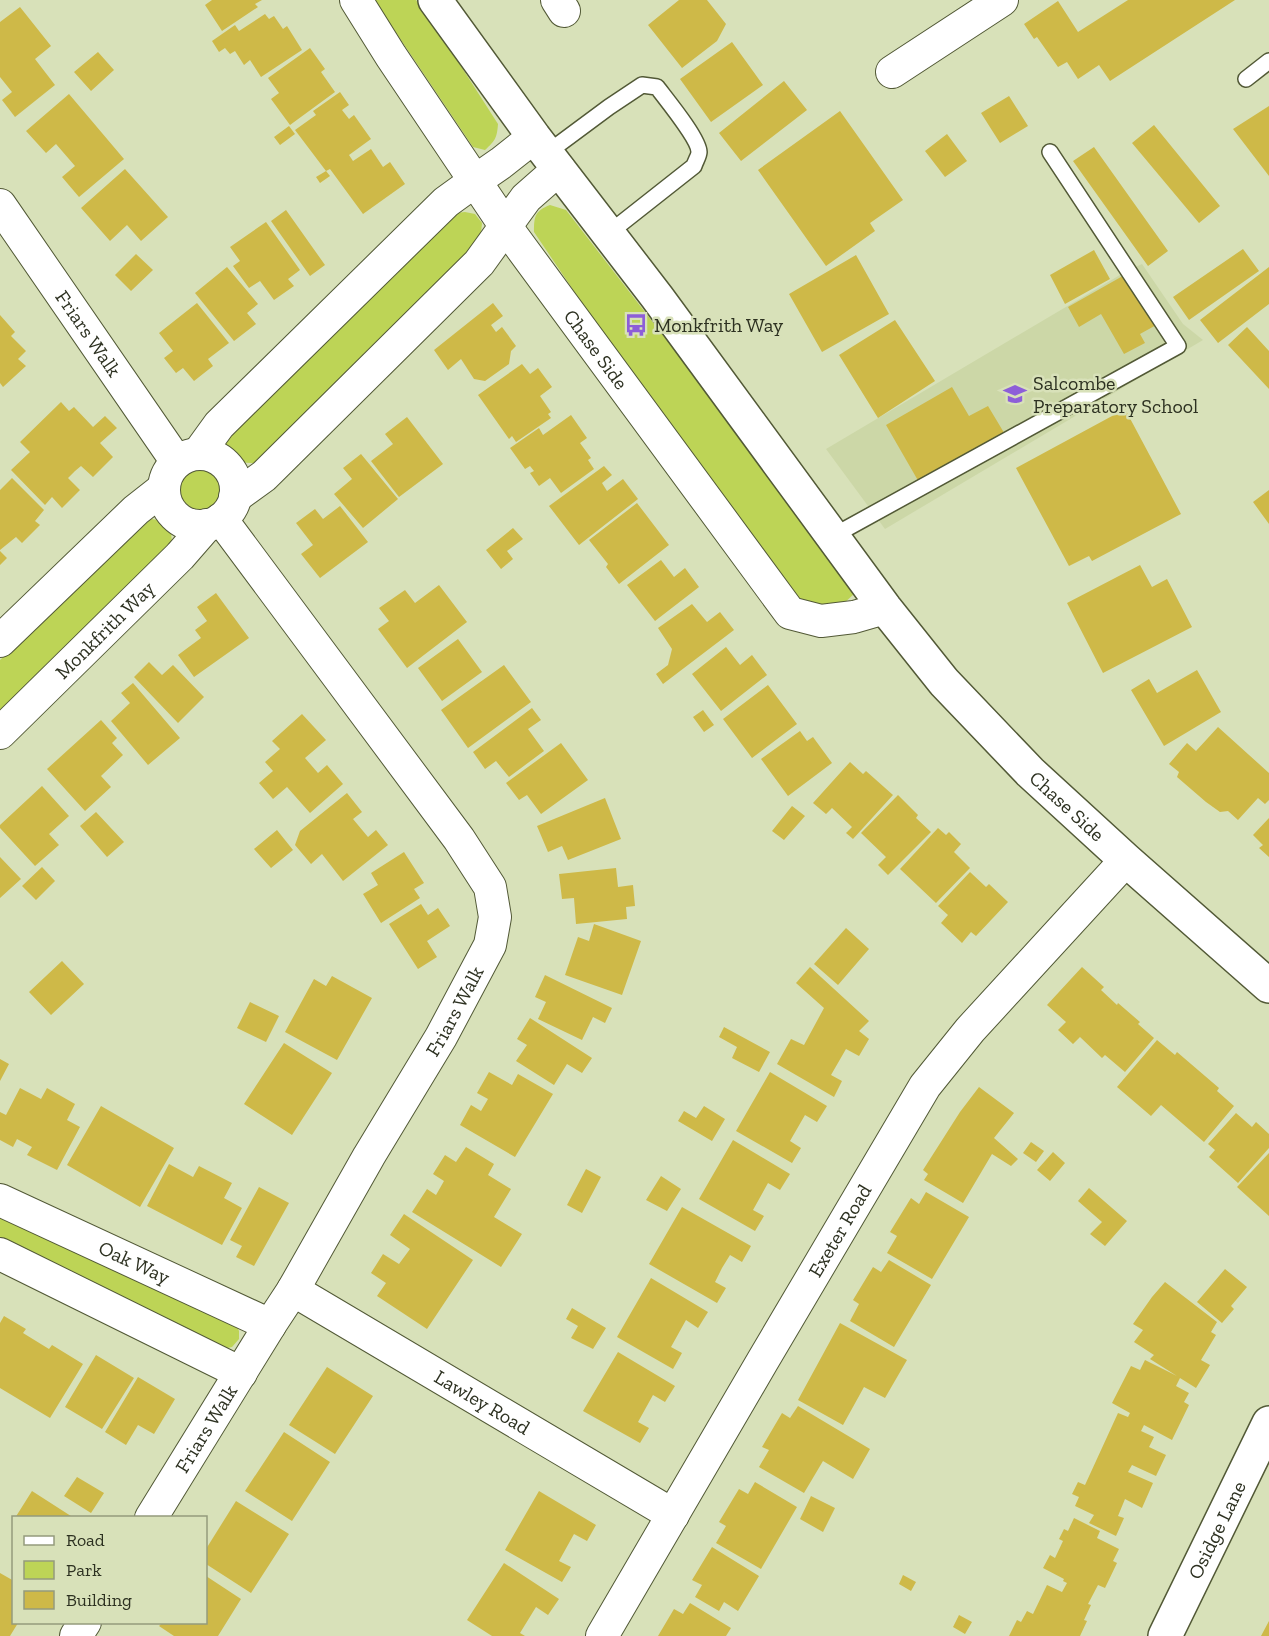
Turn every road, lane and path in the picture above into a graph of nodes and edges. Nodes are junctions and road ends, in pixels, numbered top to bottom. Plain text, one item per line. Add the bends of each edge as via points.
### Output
1 (356, 0) edge
2 (435, 0) edge
3 (990, 3) edge
4 (1269, 61) edge
5 (892, 72) dead end
6 (1246, 79) dead end
7 (1050, 152) dead end
8 (547, 153) junction
9 (475, 181) junction
10 (0, 205) edge
11 (506, 227) junction
12 (609, 233) junction
13 (180, 468) junction
14 (221, 514) junction
15 (833, 536) junction
16 (885, 608) junction
17 (0, 641) edge
18 (0, 733) edge
19 (1126, 860) junction
20 (1269, 986) edge
21 (0, 1200) edge
22 (0, 1254) edge
23 (293, 1290) junction
24 (270, 1325) junction
25 (241, 1373) junction
26 (1269, 1424) edge
27 (673, 1515) junction
28 (152, 1516) edge
29 (603, 1636) edge
30 (1165, 1636) edge

1 - 9 street, Chase Side
2 - 8 main road, Chase Side
3 - 5 street
4 - 6 lane
7 - 15 lane via 1178,346
8 - 9 street via 501,164
8 - 11 street, Monkfrith Way via 526,198
8 - 12 main road, Chase Side
8 - 12 lane via 642,85 657,87 671,105 696,142 699,152 694,166
9 - 11 street, Chase Side
9 - 13 street via 446,202 219,424
10 - 13 street, Friars Walk
11 - 14 street, Monkfrith Way via 479,263
11 - 16 street, Chase Side via 790,613 821,621
12 - 15 main road, Chase Side
13 - 14 street via 213,456 228,468 234,479
13 - 14 street via 165,500 176,517 194,526
13 - 17 street
14 - 18 street, Monkfrith Way
14 - 23 street, Friars Walk via 459,839 490,887 495,918 490,945 441,1037
15 - 16 main road, Chase Side
16 - 19 main road, Chase Side via 944,682 1023,765
19 - 20 main road, Chase Side
19 - 27 street, Exeter Road via 970,1030 925,1086
21 - 24 street, Oak Way
22 - 25 street
23 - 24 street, Friars Walk
23 - 27 street, Lawley Road
24 - 25 street, Friars Walk
25 - 28 street, Friars Walk
26 - 30 main road, Osidge Lane
27 - 29 street, Exeter Road

